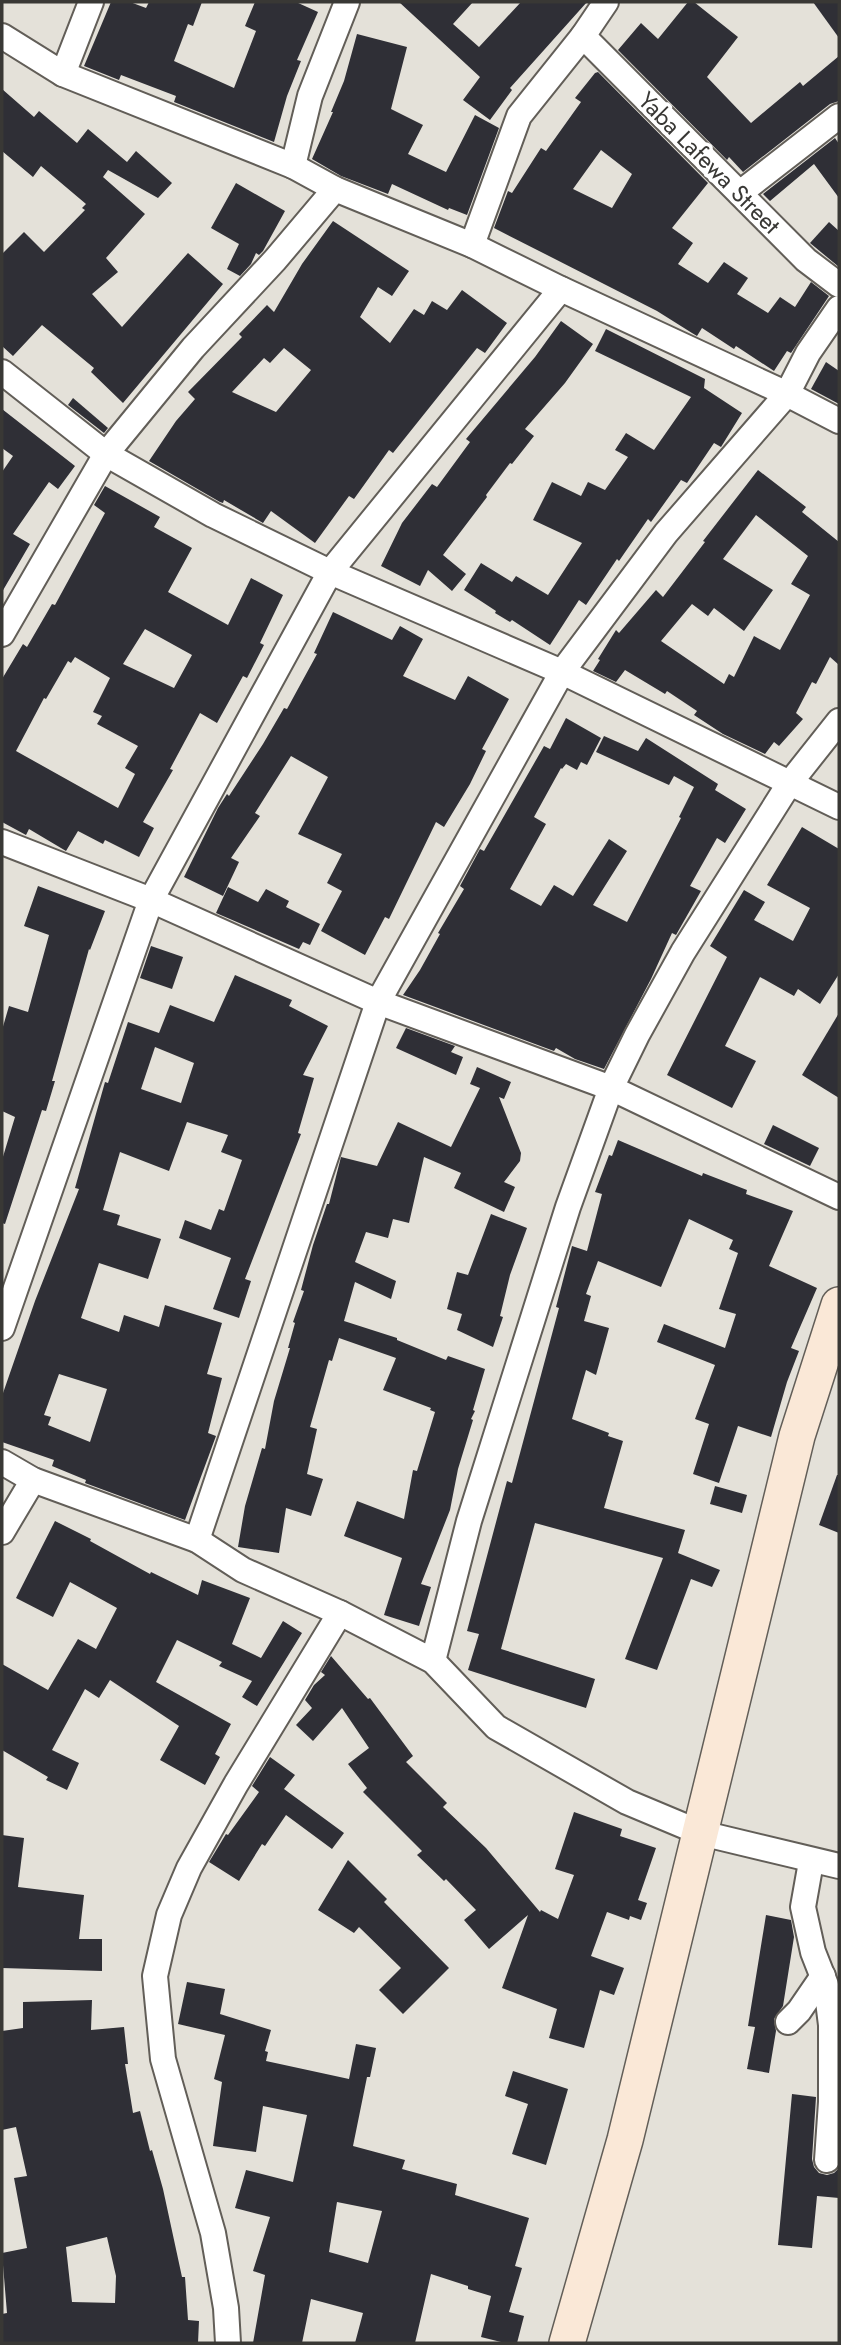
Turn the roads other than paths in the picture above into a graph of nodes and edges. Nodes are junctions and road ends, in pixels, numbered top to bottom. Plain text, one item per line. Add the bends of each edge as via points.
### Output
1 (91, 2) edge
2 (347, 2) edge
3 (606, 2) edge
4 (2, 36) edge
5 (583, 36) junction
6 (63, 74) junction
7 (839, 116) edge
8 (293, 166) junction
9 (335, 188) junction
10 (740, 194) junction
11 (472, 245) junction
12 (839, 285) edge
13 (561, 289) junction
14 (839, 308) edge
15 (2, 372) edge
16 (787, 394) junction
17 (839, 421) edge
18 (106, 454) junction
19 (330, 572) junction
20 (2, 634) edge
21 (562, 672) junction
22 (839, 721) edge
23 (789, 784) junction
24 (839, 807) edge
25 (2, 842) edge
26 (151, 900) junction
27 (378, 1002) junction
28 (611, 1088) junction
29 (839, 1197) edge
30 (839, 1306) edge
31 (2, 1328) edge
32 (2, 1462) edge
33 (33, 1480) junction
34 (2, 1532) edge
35 (197, 1540) junction
36 (340, 1613) junction
37 (433, 1661) junction
38 (701, 1833) junction
39 (811, 1863) dead end
40 (839, 1866) edge
41 (823, 1976) junction
42 (788, 2022) dead end
43 (827, 2160) dead end
44 (228, 2343) edge
45 (568, 2343) edge

1 - 6 street
2 - 8 street via 310,96
3 - 5 street
4 - 6 street
5 - 10 street, Yaba Lafewa Street
5 - 11 street via 519,116
6 - 8 street
7 - 10 street
8 - 9 street
9 - 11 street
9 - 18 street
10 - 12 street, Yaba Lafewa Street via 806,260
11 - 13 street
13 - 16 street
13 - 19 street
14 - 16 street
15 - 18 street
16 - 17 street
16 - 21 street via 666,533
18 - 19 street via 213,515
18 - 20 street
19 - 21 street
19 - 26 street
21 - 23 street
21 - 27 street
22 - 23 street
23 - 24 street
23 - 28 street via 683,952
25 - 26 street
26 - 27 street
26 - 31 street
27 - 28 street
27 - 35 street
28 - 29 street
28 - 37 street via 568,1206 469,1521
30 - 38 street via 797,1436
32 - 33 street
33 - 34 street
33 - 35 street
35 - 36 street via 243,1570
36 - 37 street
36 - 44 street via 189,1868 169,1915 155,1976 163,2059 213,2232
37 - 38 street via 496,1727 627,1802
38 - 40 street
38 - 45 street via 625,2140
39 - 41 street via 803,1907
41 - 42 street
41 - 43 street via 831,2025

